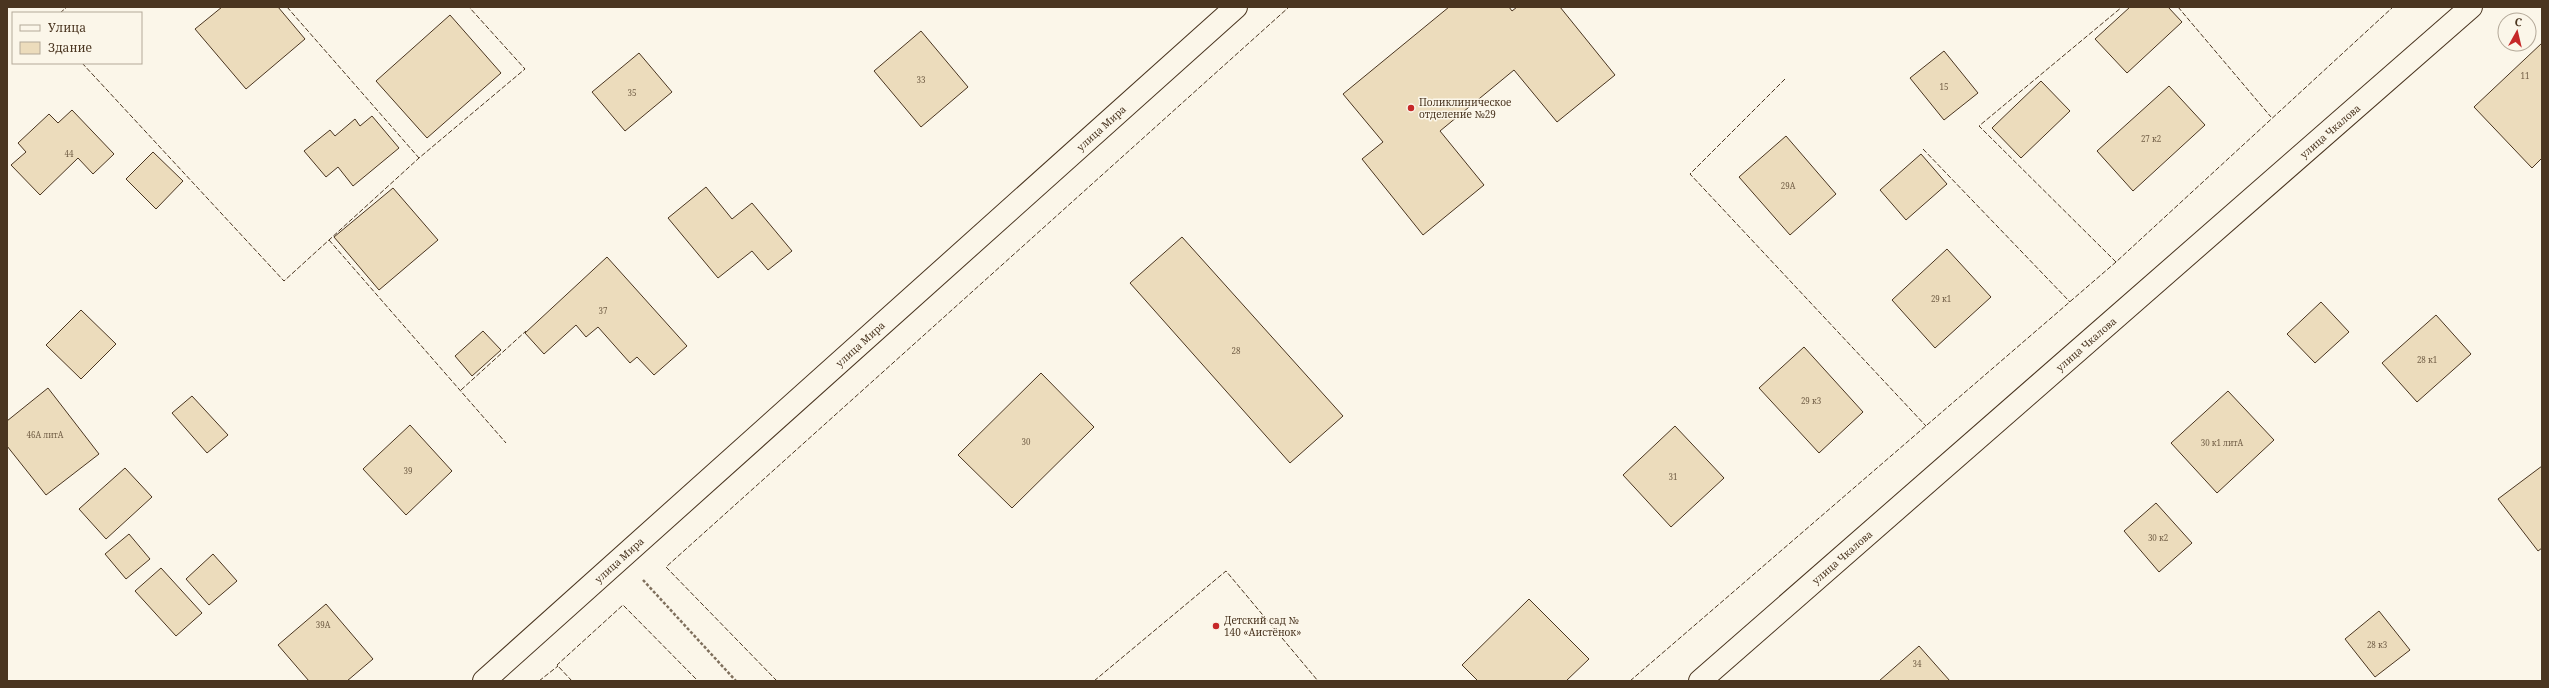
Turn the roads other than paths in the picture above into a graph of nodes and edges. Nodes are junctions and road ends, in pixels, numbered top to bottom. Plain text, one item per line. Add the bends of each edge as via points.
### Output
1 (1236, 7) edge
2 (2471, 7) edge
3 (484, 681) edge
4 (1700, 681) edge

1 - 3 street, улица Мира
2 - 4 street, улица Чкалова

